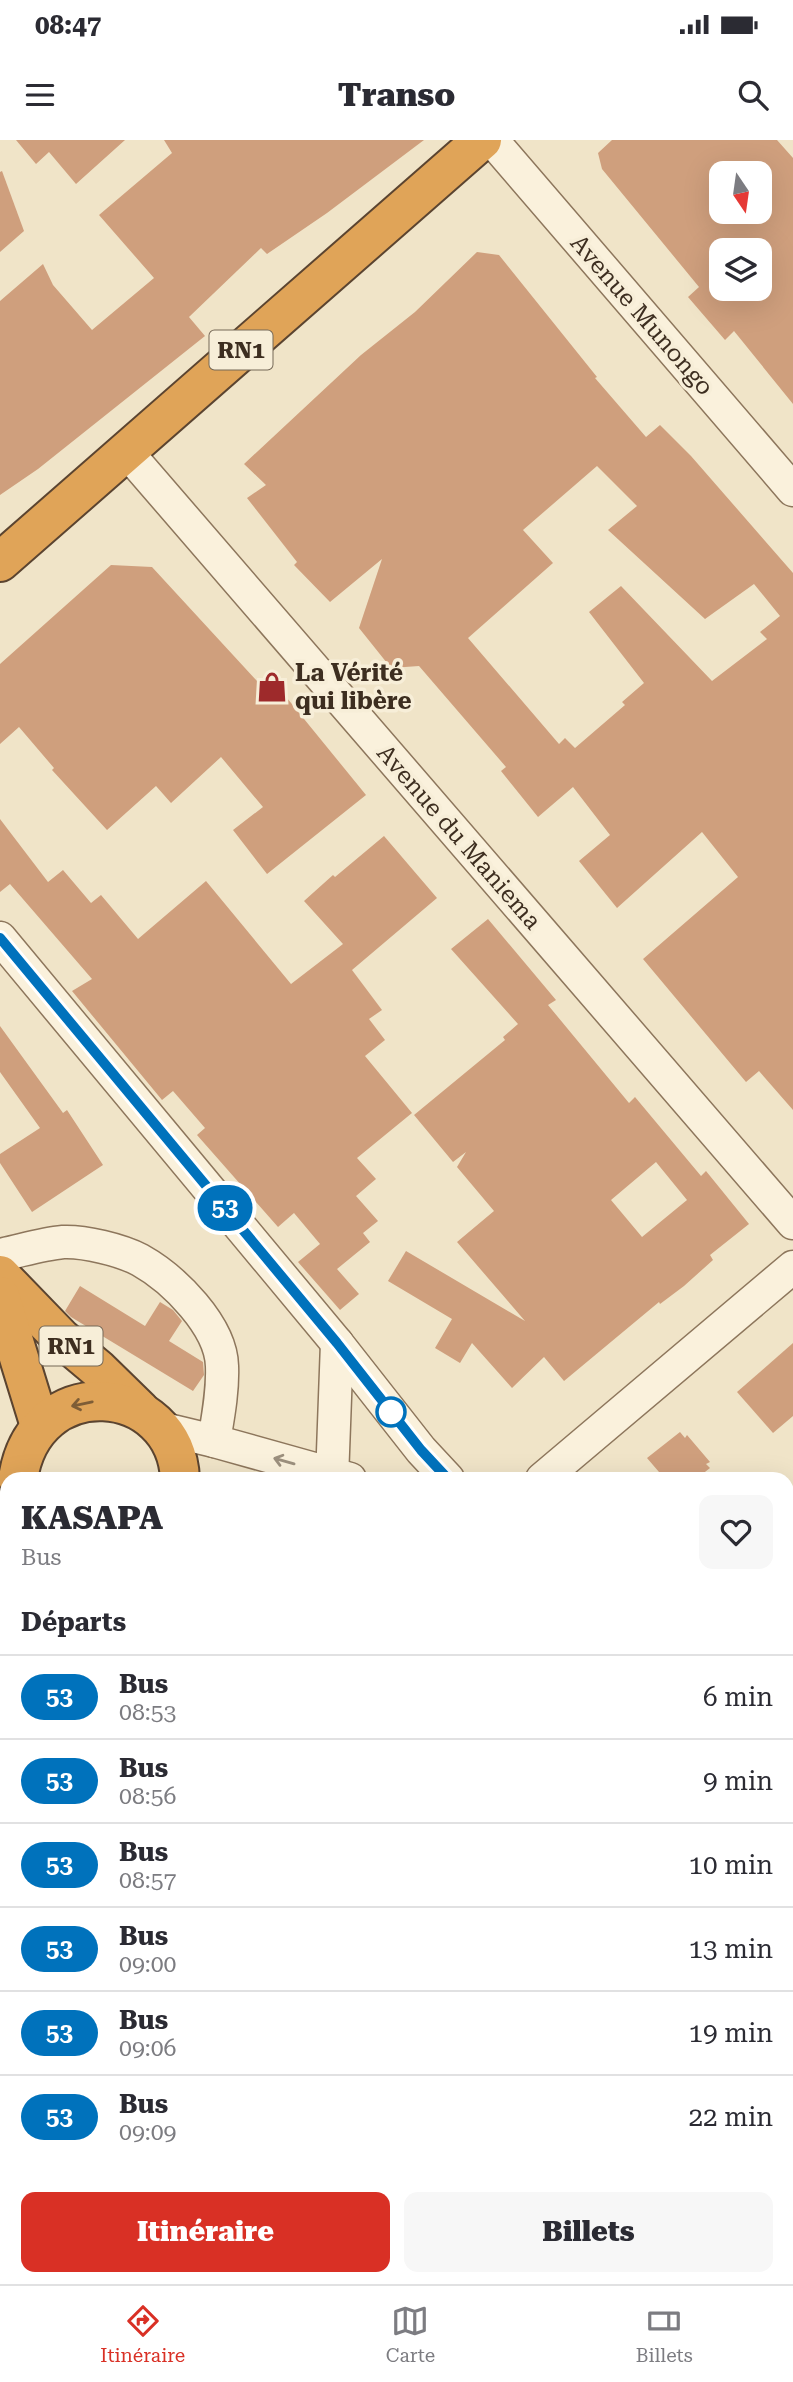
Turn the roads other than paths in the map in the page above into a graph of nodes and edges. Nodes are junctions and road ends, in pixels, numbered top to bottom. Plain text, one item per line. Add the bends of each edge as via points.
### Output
1 (482, 140) edge
2 (492, 140) edge
3 (126, 451) junction
4 (793, 490) edge
5 (0, 562) edge
6 (0, 938) edge
7 (793, 1223) edge
8 (0, 1255) edge
9 (793, 1267) edge
10 (0, 1275) edge
11 (0, 1296) edge
12 (337, 1343) junction
13 (152, 1421) junction
14 (40, 1426) junction
15 (214, 1440) junction
16 (13, 1469) edge
17 (179, 1472) edge
18 (318, 1472) edge
19 (338, 1472) edge
20 (441, 1472) edge
21 (550, 1472) edge

1 - 3 highway, RN1
2 - 4 street, Avenue Munongo
3 - 5 highway, RN1
3 - 7 street, Avenue du Maniema
6 - 12 street
8 - 15 street via 64,1242 97,1246 139,1260 167,1279 206,1322 219,1350 223,1365
9 - 21 street
10 - 13 highway, RN1
11 - 14 highway, RN1
12 - 19 street
12 - 20 street
13 -> 14 highway, RN1 via 127,1406 90,1401 63,1410
13 - 15 street
13 - 17 highway, RN1 via 170,1442
14 - 16 highway, RN1
18 -> 15 street

